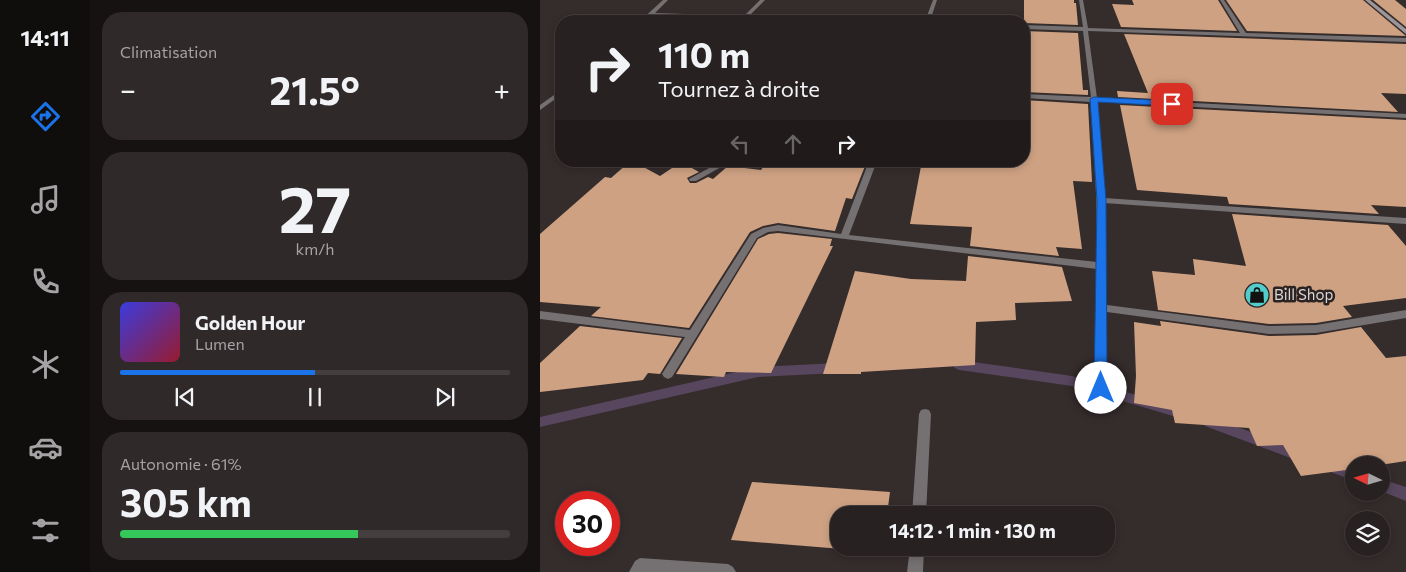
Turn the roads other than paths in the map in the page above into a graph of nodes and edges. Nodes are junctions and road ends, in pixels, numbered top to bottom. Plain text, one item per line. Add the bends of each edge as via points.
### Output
1 (666, 0) edge
2 (763, 0) edge
3 (935, 0) edge
4 (1081, 0) edge
5 (1222, 0) edge
6 (1367, 0) edge
7 (650, 14) joint
8 (682, 15) edge
9 (747, 15) edge
10 (929, 15) edge
11 (1030, 27) edge
12 (1086, 29) junction
13 (1406, 32) edge
14 (1244, 34) junction
15 (1406, 40) edge
16 (1030, 96) edge
17 (555, 97) edge
18 (1094, 99) junction
19 (540, 108) edge
20 (1406, 116) edge
21 (716, 167) edge
22 (871, 167) edge
23 (692, 179) dead end
24 (1102, 200) junction
25 (1406, 221) edge
26 (844, 238) junction
27 (1102, 266) junction
28 (1102, 308) junction
29 (1406, 314) edge
30 (540, 315) edge
31 (692, 334) junction
32 (668, 374) dead end
33 (1101, 388) dead end
34 (925, 414) dead end
35 (920, 506) edge
36 (916, 556) edge
37 (637, 572) edge
38 (728, 572) edge
39 (915, 572) edge

1 - 7 street
2 - 9 street
3 - 10 street
4 - 12 street
5 - 14 street
6 - 13 main road
7 - 8 street
11 - 12 street
12 - 14 street
12 - 18 street
14 - 15 street
16 - 18 street
17 - 19 street
18 - 20 street
18 - 24 street
21 - 23 street
22 - 26 street
24 - 25 street
24 - 27 street
26 - 27 street
26 - 31 street via 778,228 754,236
27 - 28 street
28 - 29 street via 1269,330 1316,329
28 - 33 street
30 - 31 street
31 - 32 street
34 - 35 street
36 - 39 street
37 - 38 street via 640,566

